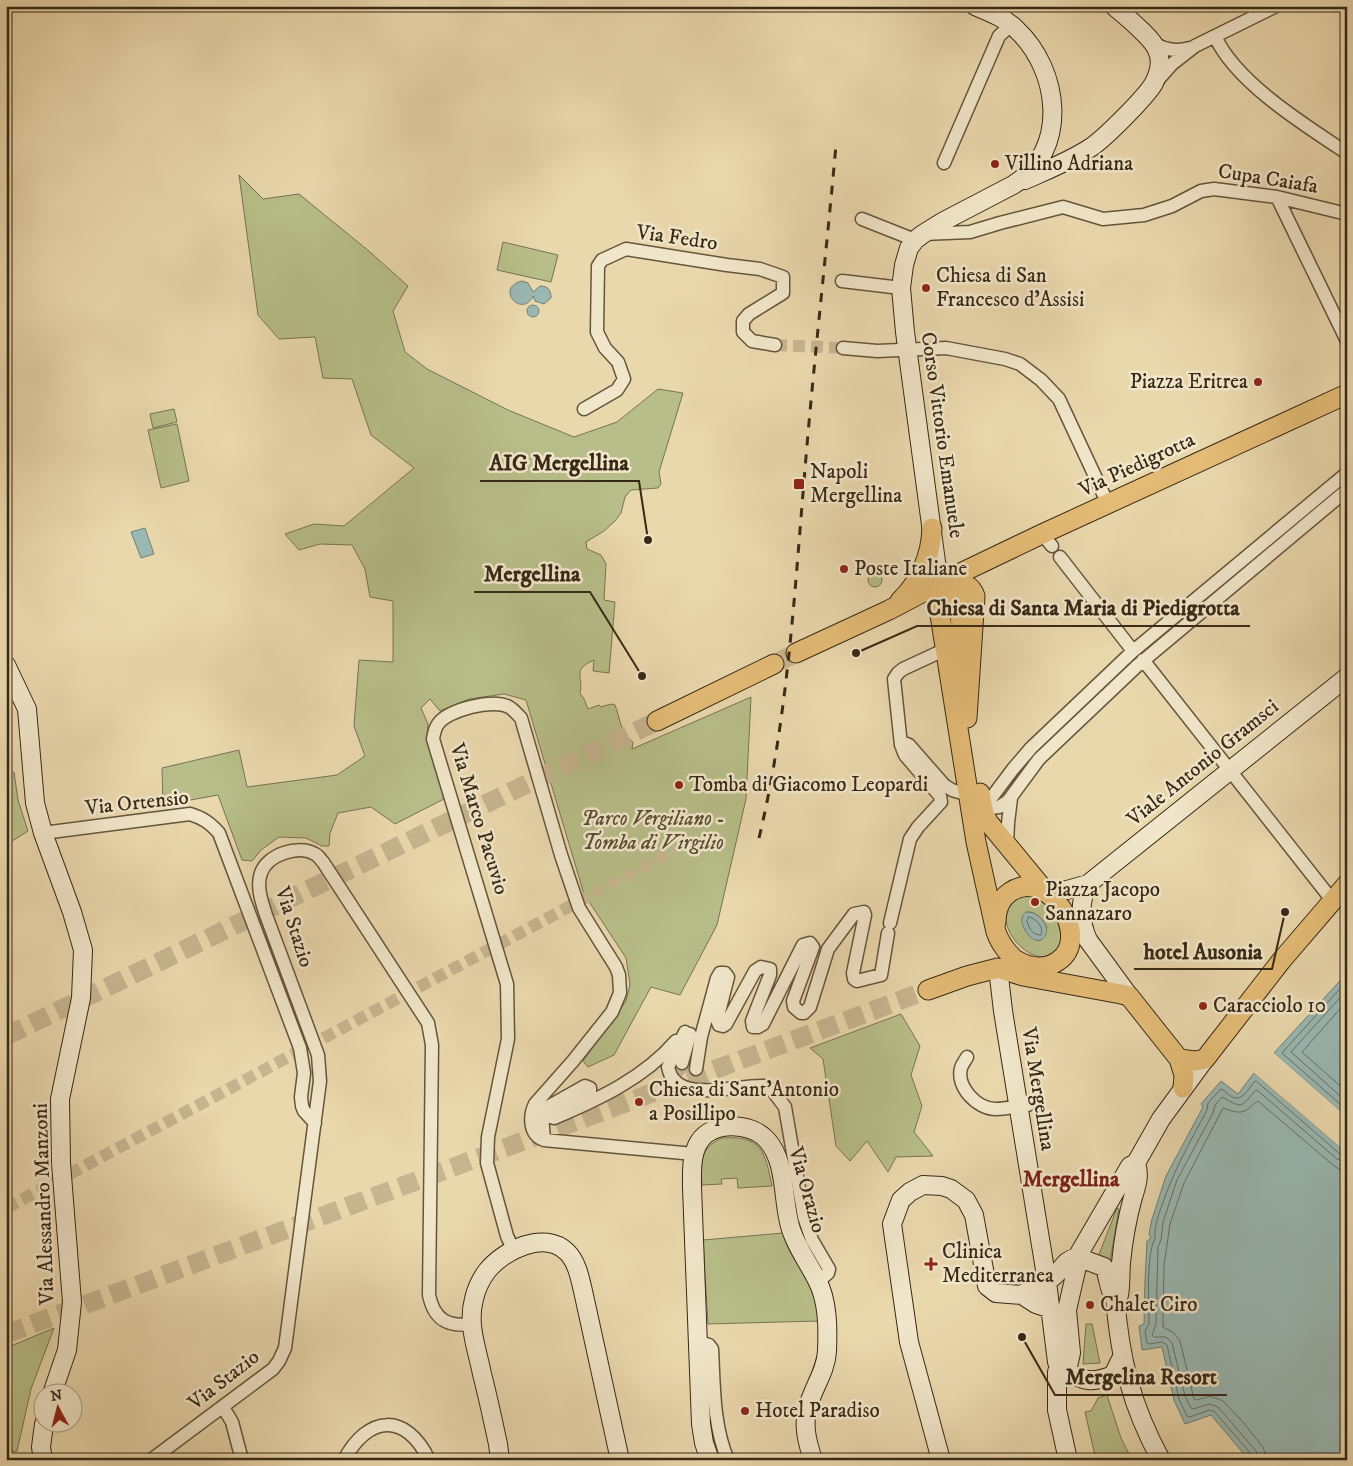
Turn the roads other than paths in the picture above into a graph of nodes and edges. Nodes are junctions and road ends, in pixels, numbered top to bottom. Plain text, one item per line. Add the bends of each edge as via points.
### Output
1 (975, 6) edge
2 (1114, 6) edge
3 (1276, 6) edge
4 (1011, 25) junction
5 (1215, 36) junction
6 (1152, 42) junction
7 (1195, 46) junction
8 (1150, 89) junction
9 (1050, 138) junction
10 (1347, 153) edge
11 (1076, 156) junction
12 (944, 163) dead end
13 (1013, 185) junction
14 (1277, 197) junction
15 (1347, 214) edge
16 (862, 218) dead end
17 (919, 237) junction
18 (842, 281) dead end
19 (901, 288) junction
20 (1347, 341) edge
21 (775, 345) tunnel mouth
22 (843, 348) tunnel mouth
23 (907, 350) junction
24 (1347, 394) edge
25 (584, 409) dead end
26 (1347, 473) edge
27 (1347, 490) edge
28 (1108, 504) junction
29 (932, 528) junction
30 (1060, 557) dead end
31 (943, 581) junction
32 (891, 609) junction
33 (942, 625) junction
34 (961, 628) junction
35 (946, 650) junction
36 (1133, 651) junction
37 (796, 653) tunnel mouth
38 (1143, 660) junction
39 (774, 664) tunnel mouth
40 (6, 665) edge
41 (1347, 677) edge
42 (967, 718) junction
43 (657, 721) tunnel mouth
44 (901, 745) junction
45 (1230, 770) junction
46 (1011, 798) junction
47 (976, 803) junction
48 (43, 832) junction
49 (1007, 844) junction
50 (1088, 884) junction
51 (1347, 884) edge
52 (1045, 891) junction
53 (1332, 900) junction
54 (996, 932) junction
55 (1017, 961) junction
56 (1056, 963) junction
57 (998, 968) junction
58 (1037, 979) junction
59 (928, 990) tunnel mouth
60 (1129, 996) junction
61 (685, 1032) junction
62 (967, 1057) dead end
63 (1193, 1060) junction
64 (682, 1063) dead end
65 (696, 1069) dead end
66 (1183, 1088) joint
67 (1023, 1106) junction
68 (314, 1123) junction
69 (544, 1140) junction
70 (694, 1154) junction
71 (1136, 1163) junction
72 (513, 1249) junction
73 (1076, 1257) junction
74 (818, 1282) junction
75 (1047, 1282) junction
76 (1022, 1295) junction
77 (1115, 1298) junction
78 (1051, 1309) junction
79 (471, 1324) junction
80 (697, 1341) junction
81 (1122, 1357) junction
82 (1064, 1369) junction
83 (55, 1384) edge
84 (223, 1407) junction
85 (42, 1434) edge
86 (43, 1460) edge
87 (151, 1460) edge
88 (242, 1460) edge
89 (344, 1460) edge
90 (429, 1460) edge
91 (500, 1460) edge
92 (620, 1460) edge
93 (710, 1460) edge
94 (728, 1460) edge
95 (813, 1460) edge
96 (941, 1460) edge
97 (1068, 1460) edge
98 (1161, 1460) edge

1 - 4 street
2 - 6 street
3 - 5 street
4 - 9 street via 1036,54 1049,82 1052,104
4 - 12 street via 999,36
5 - 7 street
5 - 10 street via 1257,87 1288,113
6 - 7 street via 1172,50
6 - 8 street via 1158,50 1159,61
7 - 8 street via 1172,64
8 - 11 street via 1103,137
9 - 11 street via 1051,148 1058,156
9 - 13 street via 1038,160
11 - 13 street
13 - 17 street
14 - 15 street, Cupa Caiafa
14 - 17 street, Cupa Caiafa via 1207,189 1144,215 1103,219 1063,207 970,232
14 - 20 street
16 - 17 street
17 - 19 street, Corso Vittorio Emanuele via 905,256
18 - 19 street
19 - 23 street, Corso Vittorio Emanuele
21 - 25 street, Via Fedro via 752,341 743,332 743,321 748,314 783,293 783,277 760,269 626,249 602,260 598,266 597,291 598,332 618,362 624,379 617,390
22 - 23 street
23 - 28 street via 953,349 1005,359 1027,369 1059,399
23 - 29 street, Corso Vittorio Emanuele
24 - 28 main road, Via Piedigrotta
26 - 36 street
27 - 38 street
28 - 31 main road, Via Piedigrotta via 1047,540
29 - 31 street, Corso Vittorio Emanuele
29 - 32 main road via 923,569 911,589
30 - 36 street
31 - 32 main road, Via Piedigrotta
31 - 33 main road via 938,602
31 - 34 main road via 957,596
31 - 42 main road via 968,585 975,596
32 - 37 main road, Via Piedigrotta
33 - 34 main road via 946,632 952,634 957,634
33 - 35 main road
34 - 42 main road via 961,678
35 - 44 street via 903,669 894,679
35 - 47 main road
36 - 47 street
38 - 45 street
38 - 46 street via 1040,759
39 - 43 main road
40 - 48 street, Via Alessandro Manzoni via 27,709 35,803
41 - 45 street, Viale Antonio Gramsci
42 - 47 main road
44 - 47 street via 909,745 947,788
44 - 65 street via 905,755 941,799 940,806 910,839 880,974 854,979 864,912 854,914 828,949 810,1007 804,1012 796,1011 793,1001 814,946 810,943 803,945 763,1024 758,1027 753,1027 752,1021 770,970 761,967 755,971 723,1026 717,1020 728,977 725,973 720,974 701,1038
45 - 50 street, Viale Antonio Gramsci
45 - 53 street
46 - 47 street via 999,808
46 - 49 street
47 - 49 main road
47 - 54 main road via 977,848
48 - 68 street, Via Ortensio via 190,814 208,821 219,833 300,1048 304,1073 302,1106
48 - 83 street, Via Alessandro Manzoni via 83,950 81,998 60,1100 61,1163 72,1302 66,1350
49 - 52 main road
50 - 52 street via 1067,890
50 - 60 street via 1081,910 1088,940
51 - 53 main road
52 - 54 main road via 1027,886 1009,893 998,906
52 - 56 main road via 1059,905 1070,928 1068,948
53 - 63 main road
54 - 55 main road via 1003,948
54 - 57 main road, Via Mergellina
55 - 56 main road via 1037,967
55 - 58 main road
56 - 58 main road
57 - 58 main road
57 - 59 main road
57 - 67 street, Via Mergellina via 1002,1011
58 - 60 main road
60 - 63 main road
61 - 64 street via 690,1036
61 - 69 street via 646,1070 597,1100 550,1118 554,1110 590,1093 590,1088 585,1086 546,1108 542,1115
61 - 74 street via 668,1069 676,1083 695,1090 764,1086 772,1090 787,1110 794,1165 808,1230 829,1269
62 - 67 street via 961,1068 961,1078 971,1098 982,1106 995,1109
63 - 66 main road via 1184,1075
66 - 71 street
67 - 75 street, Via Mergellina
68 - 79 street, Via Stazio via 320,1081 318,1055 266,915 259,886 260,873 271,860 282,853 306,850 323,862 428,1023 432,1044 429,1295 440,1318 456,1325
68 - 84 street, Via Stazio via 285,1348 273,1369
69 - 70 street
69 - 72 street, Via Marco Pacuvio via 534,1133 532,1110 612,1012 620,993 619,975 579,908 521,718 508,706 469,707 438,722 433,739 507,984 508,1039 488,1137 487,1163
70 - 74 street, Via Orazio via 704,1135 724,1127 746,1128 766,1138 778,1158 790,1226
70 - 80 street, Via Orazio via 692,1187
71 - 73 street via 1130,1166
71 - 77 street via 1138,1182 1126,1228 1119,1295
72 - 79 street via 491,1268 481,1282 474,1298
72 - 92 street via 548,1243 567,1252 576,1267
73 - 75 street via 1067,1260
73 - 77 street via 1104,1267
73 - 82 street via 1078,1262 1067,1310 1071,1353
74 - 95 street, Via Orazio via 825,1308 827,1351 823,1373 809,1403 806,1419 806,1435
75 - 76 street
75 - 78 street, Via Mergellina
76 - 78 street
76 - 96 street via 996,1293 987,1286 974,1215 966,1200 956,1192 942,1186 923,1185 901,1200 892,1224 909,1342
77 - 81 street
78 - 82 street, Via Mergellina via 1057,1362
79 - 91 street
80 - 93 street, Via Orazio via 701,1424
80 - 94 street via 712,1349 717,1421
81 - 82 street via 1113,1375 1103,1379 1080,1379
81 - 98 street via 1144,1426
82 - 97 street via 1057,1372 1056,1401
84 - 87 street, Via Stazio
84 - 88 street via 232,1422
85 - 86 street via 40,1447
89 - 90 street via 361,1435 383,1424 395,1425 412,1435

